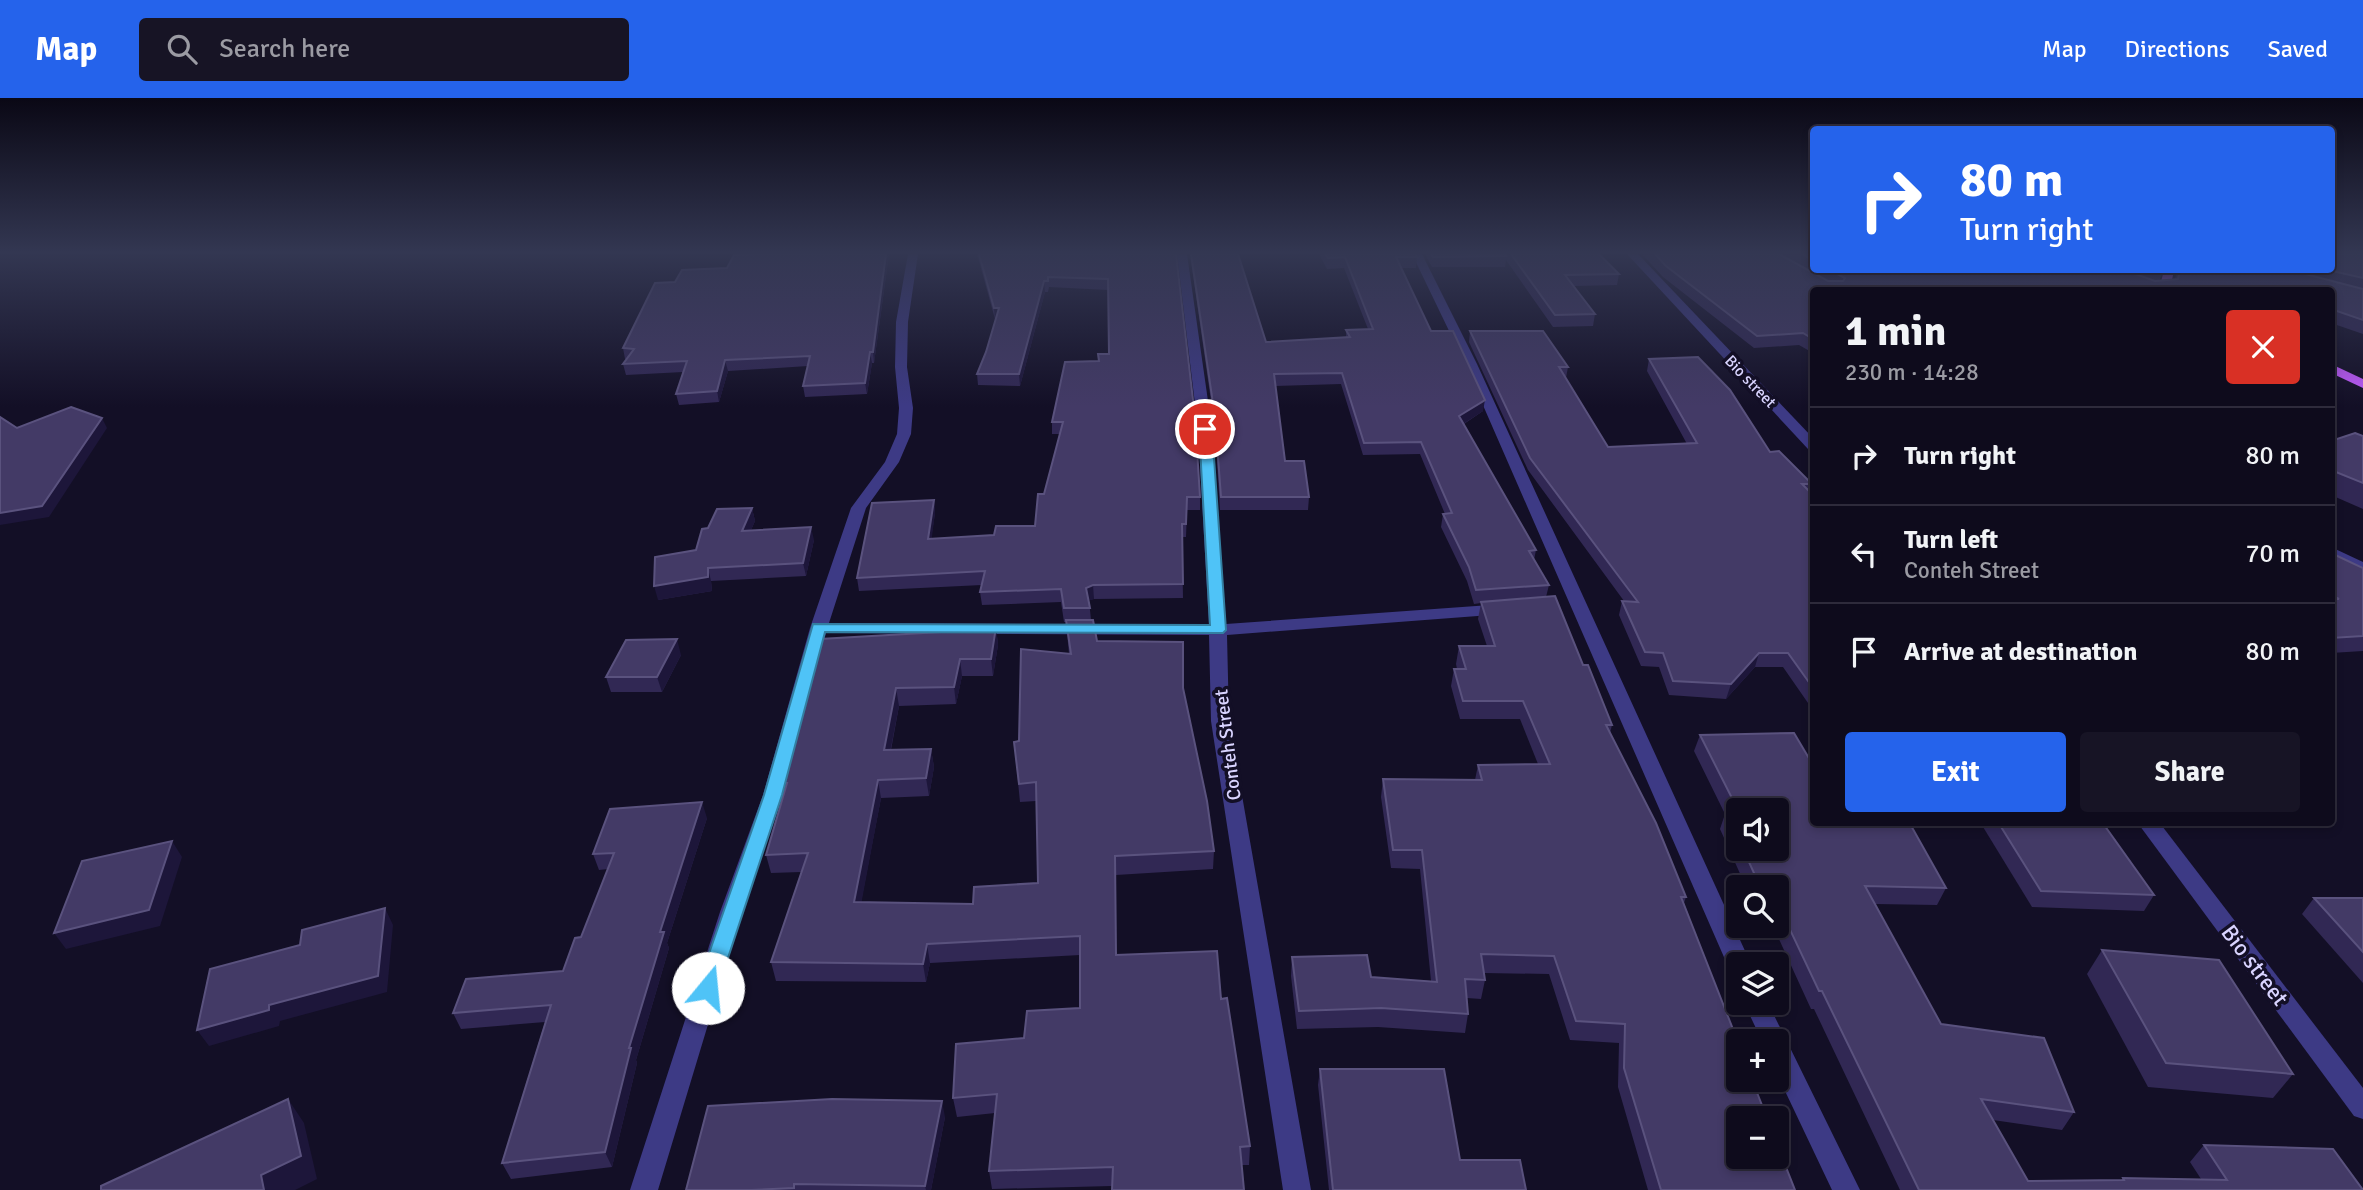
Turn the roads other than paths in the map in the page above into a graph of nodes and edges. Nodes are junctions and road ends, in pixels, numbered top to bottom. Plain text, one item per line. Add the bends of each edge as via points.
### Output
1 (905, 305) edge
2 (1189, 305) edge
3 (1442, 305) edge
4 (1680, 305) edge
5 (2335, 370) edge
6 (2363, 384) edge
7 (1810, 443) edge
8 (2335, 554) edge
9 (2363, 568) edge
10 (1523, 608) edge
11 (819, 628) junction
12 (1218, 630) junction
13 (2150, 826) edge
14 (1733, 952) edge
15 (1789, 1072) edge
16 (2363, 1108) edge
17 (643, 1190) edge
18 (1297, 1190) edge
19 (1846, 1190) edge

1 - 11 street via 904,434 892,462 859,508
2 - 12 street, Conteh Street via 1205,429
3 - 14 street via 1571,605
4 - 7 street, Bio street
5 - 6 main road
8 - 9 street
10 - 12 street
11 - 12 street
11 - 17 street via 773,795
12 - 18 street, Conteh Street via 1220,721
13 - 16 street, Bio street
15 - 19 street

